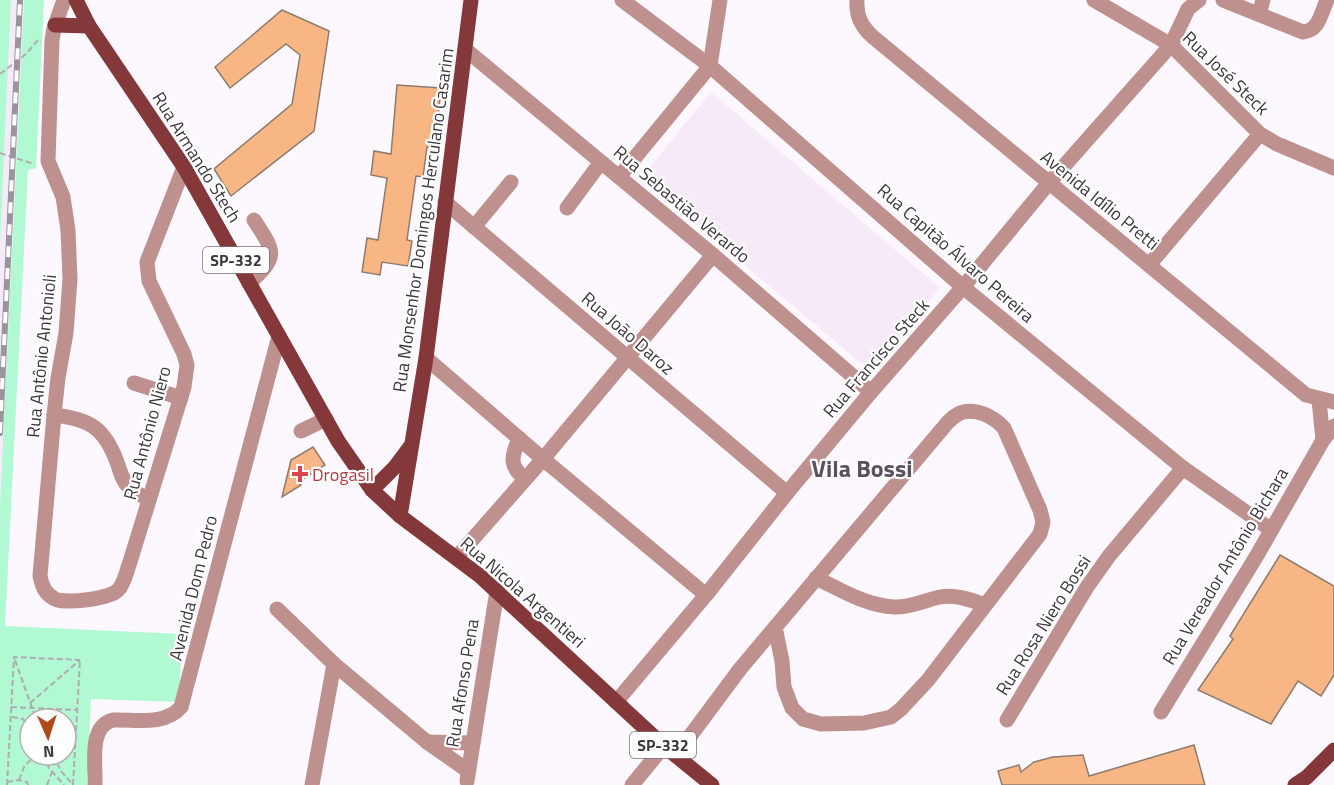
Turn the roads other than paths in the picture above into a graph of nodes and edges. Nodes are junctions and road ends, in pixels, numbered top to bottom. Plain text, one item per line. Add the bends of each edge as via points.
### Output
1 (63, 0) edge
2 (76, 0) edge
3 (471, 0) edge
4 (622, 0) edge
5 (720, 0) edge
6 (1199, 0) edge
7 (1223, 0) edge
8 (1327, 0) edge
9 (1099, 1) edge
10 (859, 4) edge
11 (1261, 7) edge
12 (54, 26) junction
13 (89, 26) junction
14 (1171, 45) junction
15 (465, 49) junction
16 (710, 66) junction
17 (1260, 134) junction
18 (601, 162) junction
19 (184, 167) junction
20 (1334, 168) edge
21 (619, 177) junction
22 (511, 182) dead end
23 (1048, 184) junction
24 (445, 202) junction
25 (567, 208) dead end
26 (254, 220) dead end
27 (474, 227) junction
28 (713, 255) junction
29 (1149, 265) junction
30 (249, 283) junction
31 (963, 287) junction
32 (279, 336) junction
33 (426, 358) junction
34 (627, 358) junction
35 (134, 383) dead end
36 (871, 392) junction
37 (181, 398) junction
38 (1327, 401) edge
39 (54, 415) junction
40 (326, 419) junction
41 (1334, 426) edge
42 (301, 431) dead end
43 (519, 438) junction
44 (1323, 440) junction
45 (411, 444) junction
46 (543, 459) junction
47 (1183, 468) junction
48 (525, 479) junction
49 (372, 490) junction
50 (787, 493) junction
51 (149, 499) junction
52 (400, 516) junction
53 (1270, 529) junction
54 (457, 557) junction
55 (816, 578) junction
56 (497, 591) junction
57 (706, 595) junction
58 (62, 601) joint
59 (985, 605) junction
60 (277, 609) dead end
61 (775, 627) junction
62 (334, 664) junction
63 (616, 702) junction
64 (1161, 712) dead end
65 (1007, 720) dead end
66 (428, 742) junction
67 (472, 743) junction
68 (670, 750) junction
69 (1334, 750) edge
70 (468, 780) edge
71 (95, 785) edge
72 (312, 785) edge
73 (632, 785) edge
74 (712, 785) edge
75 (1295, 785) edge

1 - 12 street, Rua Antônio Antonioli
2 - 13 main road, Rua Armando Stech / SP-332
3 - 15 main road, Rua Monsenhor Domingos Herculano Casarim
4 - 16 street, Rua Capitão Álvaro Pereira
5 - 16 street
6 - 14 street, Rua Francisco Steck via 1188,9
7 - 11 street
8 - 11 street via 1310,32 1303,32
9 - 14 street, Rua José Steck
10 - 23 street, Avenida Idílio Pretti via 866,31
12 - 13 main road
12 - 39 street, Rua Antônio Antonioli via 47,149 50,168 63,196 70,279
13 - 19 main road, Rua Armando Stech / SP-332
14 - 17 street, Rua José Steck
14 - 23 street, Rua Francisco Steck
15 - 18 street, Rua Sebastião Verardo
15 - 24 main road, Rua Monsenhor Domingos Herculano Casarim
16 - 21 street
16 - 31 street, Rua Capitão Álvaro Pereira
17 - 20 street, Rua José Steck
17 - 29 street
18 - 21 street, Rua Sebastião Verardo
18 - 25 street
19 - 30 main road, Rua Armando Stech / SP-332
19 - 37 street, Rua Antônio Niero via 147,262 149,281 187,365
21 - 28 street, Rua Sebastião Verardo
22 - 27 street
23 - 29 street, Avenida Idílio Pretti
23 - 31 street, Rua Francisco Steck
24 - 27 street, Rua João Daroz
24 - 33 main road, Rua Monsenhor Domingos Herculano Casarim
26 - 30 street via 271,247 266,268
27 - 34 street, Rua João Daroz
28 - 34 street
28 - 36 street, Rua Sebastião Verardo
29 - 38 street, Avenida Idílio Pretti via 1306,395
30 - 32 main road, Rua Armando Stech / SP-332
31 - 36 street, Rua Francisco Steck
31 - 47 street, Rua Capitão Álvaro Pereira
32 - 40 main road, Rua Armando Stech / SP-332
32 - 71 street, Avenida Dom Pedro via 181,707 162,720 113,720 101,726 96,742
33 - 43 street
33 - 45 main road, Rua Monsenhor Domingos Herculano Casarim
34 - 46 street
34 - 50 street, Rua João Daroz
35 - 37 street
36 - 50 street, Rua Francisco Steck
37 - 51 street, Rua Antônio Niero
38 - 44 street
39 - 51 street via 75,417 98,429 130,489
39 - 58 street, Rua Antônio Antonioli via 40,576 47,593
40 - 42 street
40 - 49 main road, Rua Armando Stech / SP-332
41 - 44 street, Rua Vereador Antônio Bichara
43 - 46 street
43 - 48 street via 513,465
44 - 53 street, Rua Vereador Antônio Bichara
45 - 49 main road, Rua Monsenhor Domingos Herculano Casarim
45 - 52 main road, Rua Monsenhor Domingos Herculano Casarim
46 - 48 street
46 - 57 street
47 - 53 street, Rua Capitão Álvaro Pereira
47 - 65 street, Rua Rosa Niero Bossi via 1087,586
48 - 54 street
49 - 52 main road, Rua Armando Stech / SP-332
50 - 57 street, Rua Francisco Steck
51 - 58 street, Rua Antônio Niero via 119,589 107,597
52 - 54 main road, Rua Nicola Argentieri / SP-332
53 - 64 street, Rua Vereador Antônio Bichara
54 - 56 main road, Rua Nicola Argentieri / SP-332
55 - 59 street via 864,601 894,607 942,596
55 - 59 street via 948,422 971,411 998,420 1004,428 1043,522 1040,534
55 - 61 street
56 - 63 main road, Rua Nicola Argentieri / SP-332
56 - 67 street, Rua Afonso Pena
57 - 63 street, Rua Francisco Steck
59 - 61 street via 901,709 891,717 864,723 821,724 803,719 792,708 784,687
60 - 62 street
61 - 68 street
62 - 66 street
62 - 72 street
63 - 68 main road, SP-332
66 - 67 street
66 - 70 street
67 - 70 street, Rua Afonso Pena
68 - 73 street
68 - 74 main road, SP-332
69 - 75 main road

